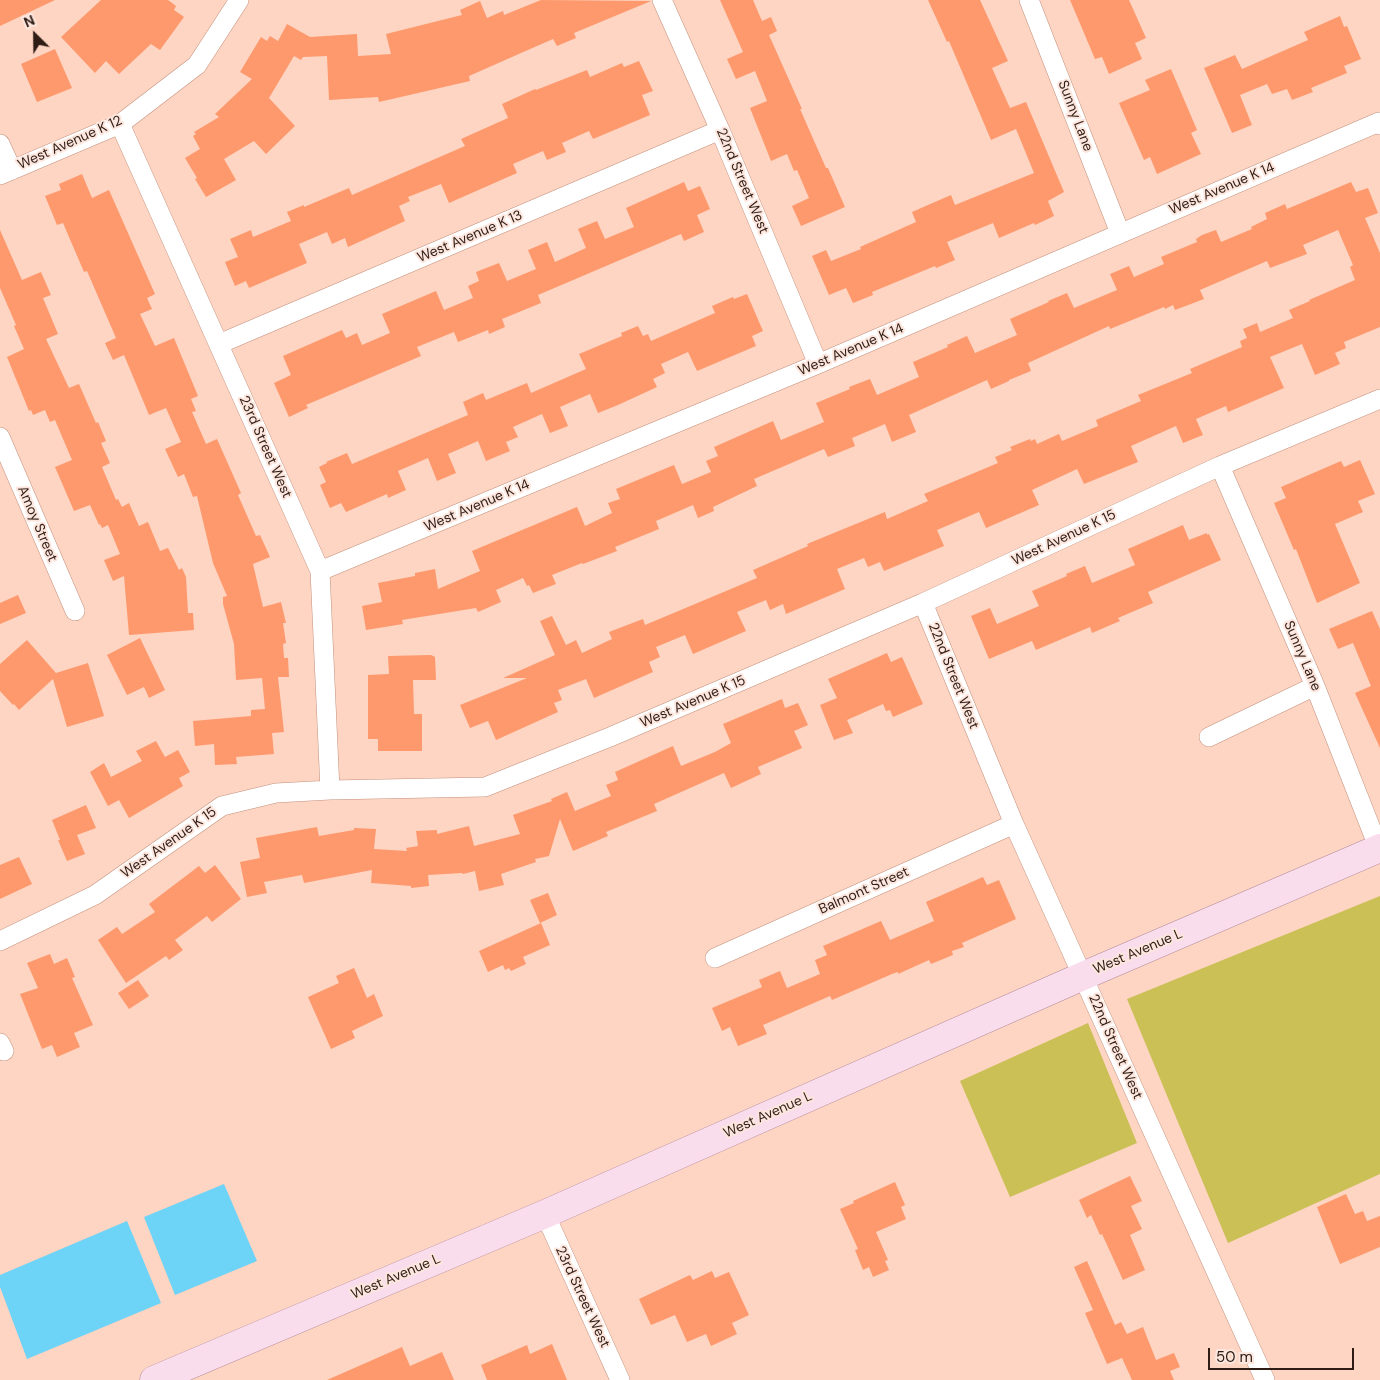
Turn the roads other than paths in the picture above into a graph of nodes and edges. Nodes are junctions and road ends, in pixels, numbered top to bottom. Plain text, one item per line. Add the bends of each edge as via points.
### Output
1 (239, 0) edge
2 (662, 0) edge
3 (1029, 0) edge
4 (1379, 123) edge
5 (120, 124) junction
6 (720, 130) junction
7 (0, 144) edge
8 (6, 172) edge
9 (1120, 233) junction
10 (219, 344) junction
11 (818, 364) junction
12 (1380, 398) edge
13 (0, 437) edge
14 (1220, 466) junction
15 (320, 571) junction
16 (923, 602) junction
17 (75, 611) dead end
18 (1315, 686) junction
19 (1209, 737) dead end
20 (330, 790) junction
21 (1014, 824) junction
22 (1379, 849) edge
23 (0, 941) edge
24 (715, 958) dead end
25 (1083, 976) junction
26 (545, 1214) junction
27 (154, 1380) edge
28 (620, 1380) edge
29 (1265, 1380) edge

1 - 5 street, West Avenue K 12 via 197,65
2 - 6 street, 22nd Street West
3 - 9 street, Sunny Lane
4 - 9 street, West Avenue K 14
5 - 8 street, West Avenue K 12
5 - 10 street, 23rd Street West
6 - 10 street, West Avenue K 13
6 - 11 street, 22nd Street West
7 - 8 street
9 - 11 street, West Avenue K 14
10 - 15 street, 23rd Street West
11 - 15 street, West Avenue K 14
12 - 14 street, West Avenue K 15
13 - 17 street, Amoy Street
14 - 16 street, West Avenue K 15
14 - 18 street, Sunny Lane
15 - 20 street, 23rd Street West
16 - 20 street, West Avenue K 15 via 610,738 485,787
16 - 21 street, 22nd Street West
18 - 19 street
18 - 22 street, Sunny Lane
20 - 23 street, West Avenue K 15 via 276,793 222,806 95,895
21 - 24 street, Balmont Street
21 - 25 street, 22nd Street West
22 - 25 main road, West Avenue L
25 - 26 main road, West Avenue L
25 - 29 street, 22nd Street West
26 - 27 main road, West Avenue L
26 - 28 street, 23rd Street West

